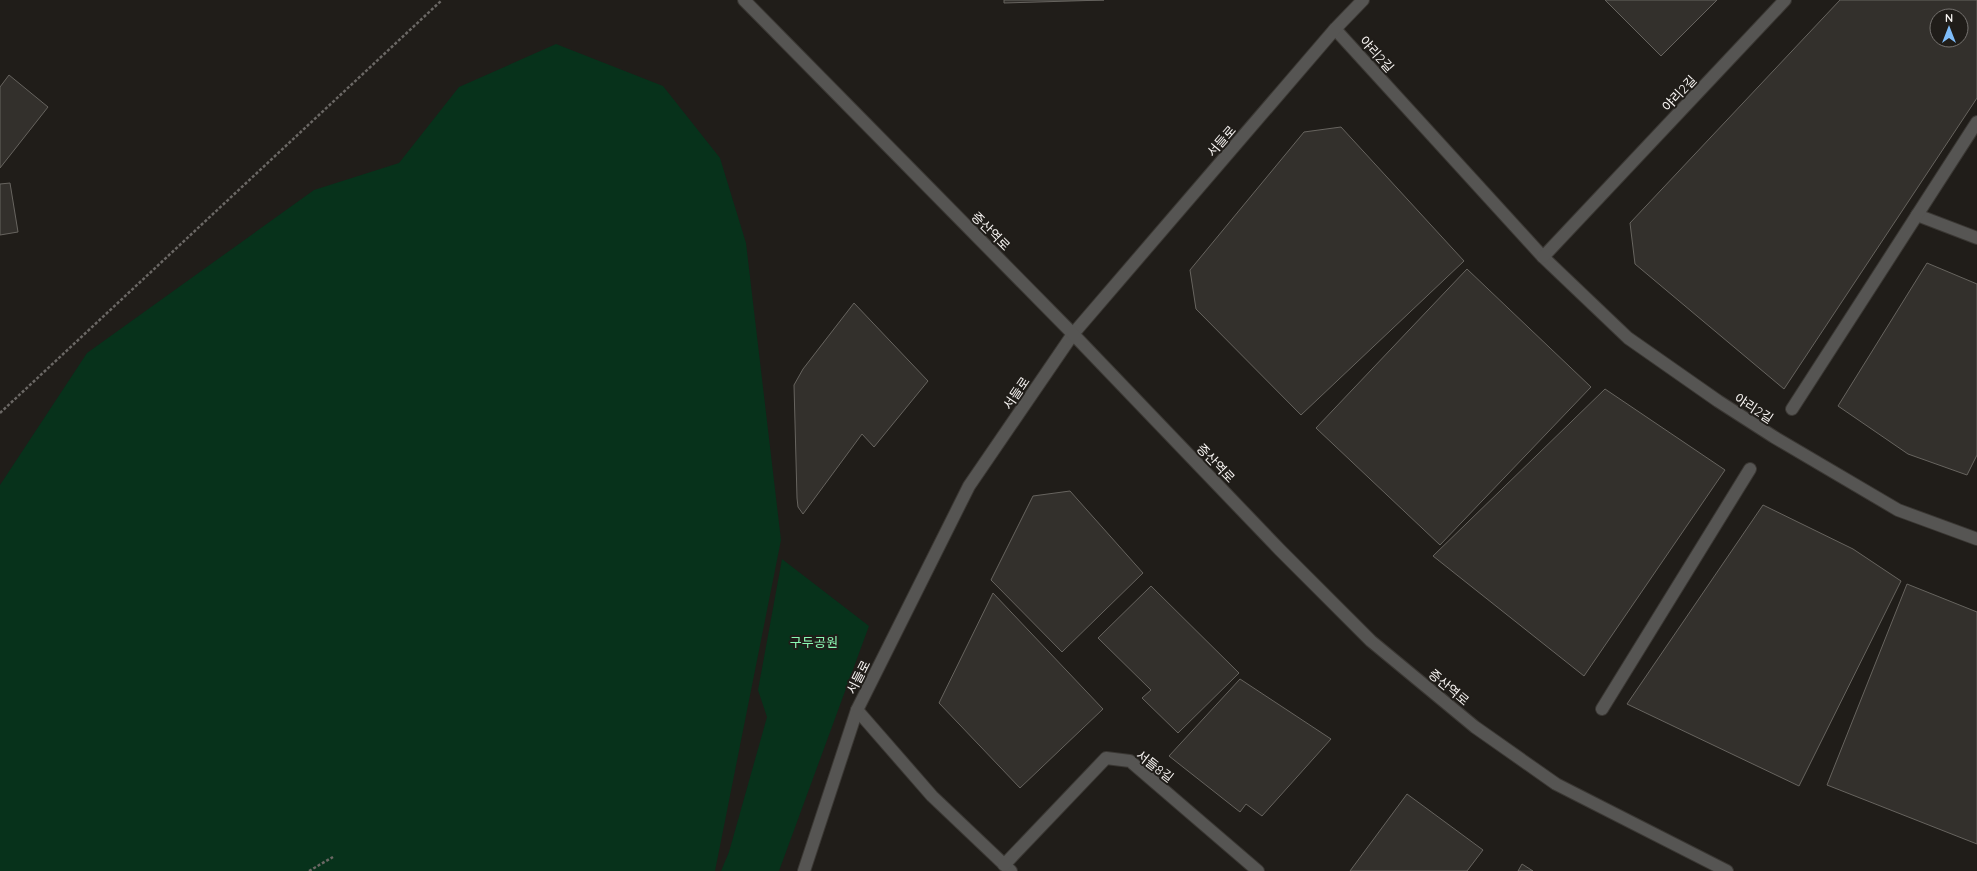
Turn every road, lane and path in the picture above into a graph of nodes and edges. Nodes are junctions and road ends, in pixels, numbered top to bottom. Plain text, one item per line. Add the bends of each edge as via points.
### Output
1 (442, 0) edge
2 (744, 0) edge
3 (1363, 0) edge
4 (1785, 0) edge
5 (1335, 29) junction
6 (1977, 122) edge
7 (1917, 215) junction
8 (1977, 238) edge
9 (1543, 257) junction
10 (1073, 334) junction
11 (1792, 408) dead end
12 (0, 413) edge
13 (1750, 469) dead end
14 (1977, 539) edge
15 (1602, 709) dead end
16 (857, 710) junction
17 (333, 857) dead end
18 (1007, 868) edge
19 (309, 871) edge
20 (804, 871) edge
21 (1258, 871) edge
22 (1727, 871) edge

1 - 12 path
2 - 10 street, 증산역로
3 - 5 street, 서들로
4 - 9 street, 야리2길
5 - 9 street, 야리2길
5 - 10 street, 서들로
6 - 7 street
7 - 8 street
7 - 11 street
9 - 14 street, 야리2길 via 1628,338 1718,401 1898,510
10 - 16 street, 서들로 via 969,486
10 - 22 street, 증산역로 via 1371,641 1476,727 1556,784
13 - 15 street
16 - 18 street, 서들8길 via 932,796
16 - 20 street, 서들로
17 - 19 path
18 - 21 street, 서들8길 via 1106,758 1130,760

